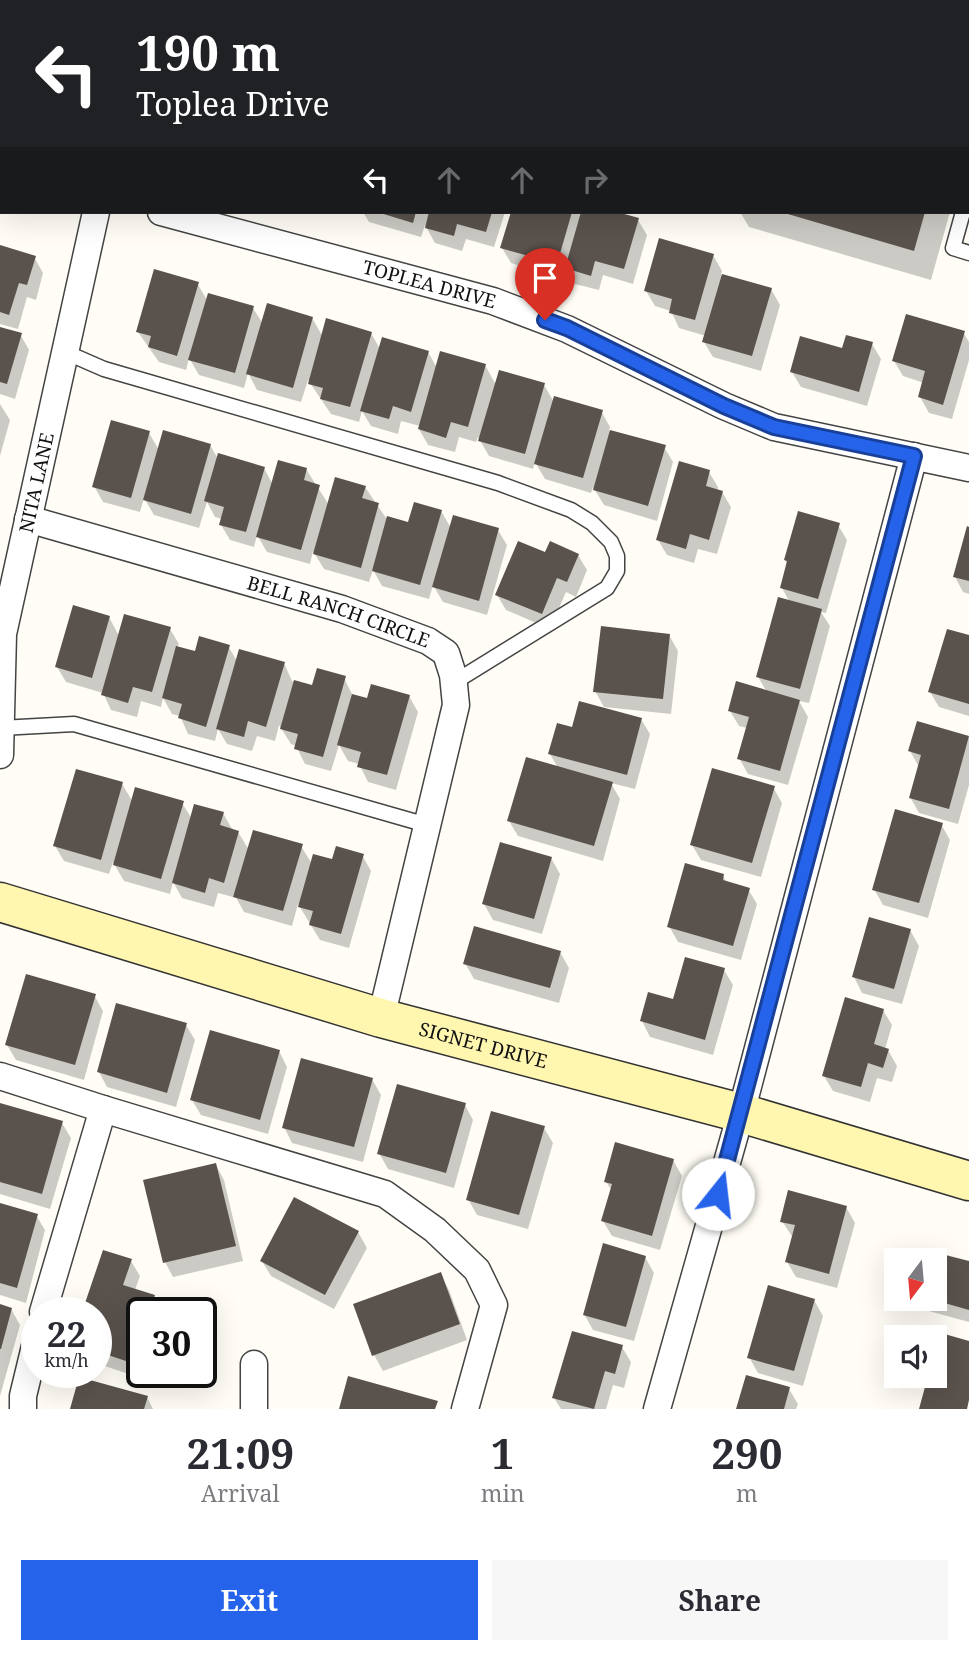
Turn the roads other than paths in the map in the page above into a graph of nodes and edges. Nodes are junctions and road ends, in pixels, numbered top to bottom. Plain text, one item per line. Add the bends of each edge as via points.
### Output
1 (96, 214) edge
2 (169, 214) edge
3 (962, 214) edge
4 (969, 253) edge
5 (65, 352) junction
6 (914, 456) junction
7 (969, 468) edge
8 (28, 519) junction
9 (453, 683) junction
10 (1, 728) edge
11 (0, 755) edge
12 (427, 825) junction
13 (0, 902) edge
14 (381, 1018) junction
15 (0, 1076) edge
16 (103, 1110) junction
17 (741, 1113) junction
18 (969, 1181) edge
19 (47, 1297) edge
20 (254, 1364) dead end
21 (25, 1388) edge
22 (23, 1409) edge
23 (254, 1409) edge
24 (465, 1409) edge
25 (657, 1409) edge

1 - 5 street, NITA LANE
2 - 6 street, TOPLEA DRIVE via 493,300 567,328 774,427
3 - 4 lane via 953,248
5 - 8 street, NITA LANE
5 - 9 lane via 104,369 498,483 571,509 592,523 611,542 617,556 617,571 607,588
6 - 7 street, TOPLEA DRIVE
6 - 17 street
8 - 9 street, BELL RANCH CIRCLE via 342,609 428,641 446,653
8 - 10 street, NITA LANE via 3,634
9 - 12 street, BELL RANCH CIRCLE via 456,705
10 - 11 street, NITA LANE
10 - 12 lane via 74,724
12 - 14 street, BELL RANCH CIRCLE
13 - 14 street, SIGNET DRIVE
14 - 17 street, SIGNET DRIVE
15 - 16 street
16 - 19 street
16 - 24 street via 385,1194 436,1230 477,1270 494,1306
17 - 18 street, SIGNET DRIVE
17 - 25 street
20 - 23 street
21 - 22 street

